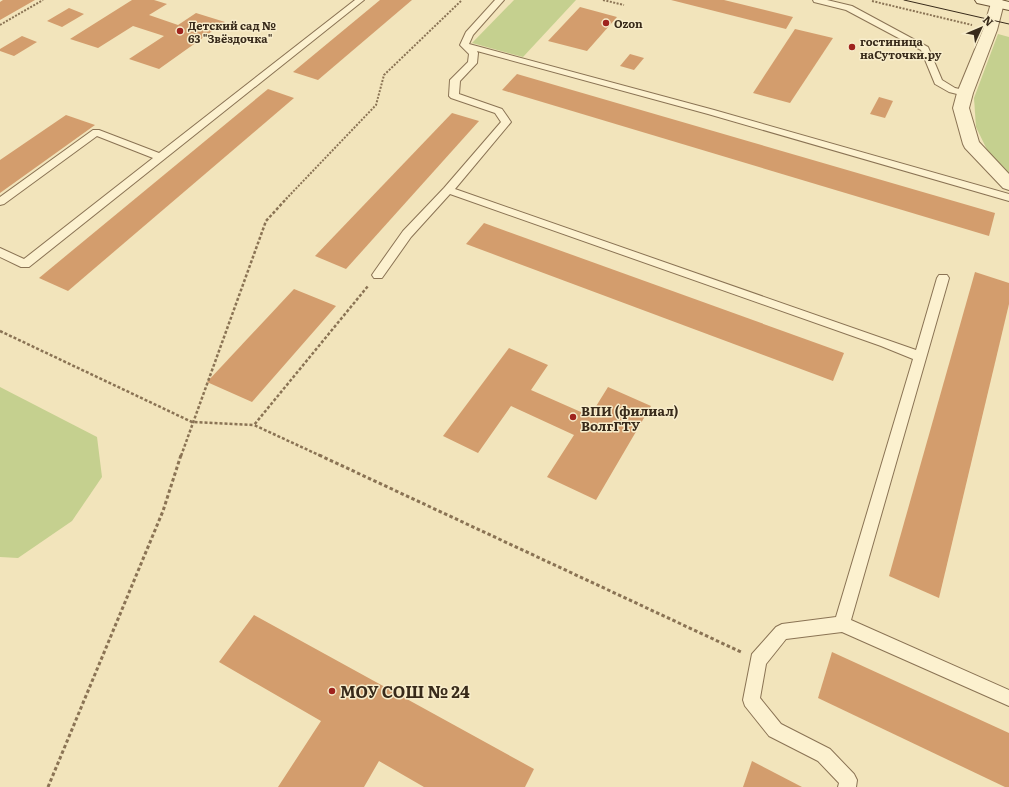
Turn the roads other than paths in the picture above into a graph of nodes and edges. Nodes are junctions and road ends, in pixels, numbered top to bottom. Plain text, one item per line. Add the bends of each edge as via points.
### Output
1 (360, 0) edge
2 (500, 0) edge
3 (817, 0) edge
4 (982, 0) edge
5 (1003, 5) edge
6 (464, 45) junction
7 (964, 93) junction
8 (160, 157) junction
9 (1009, 184) edge
10 (448, 190) junction
11 (1009, 198) edge
12 (0, 202) edge
13 (0, 252) edge
14 (378, 275) road end
15 (943, 278) dead end
16 (920, 358) junction
17 (842, 624) junction
18 (1009, 698) edge
19 (847, 787) edge

1 - 8 lane
2 - 6 lane via 469,34
3 - 7 lane via 849,8 925,49 938,82
4 - 5 street
5 - 7 street
6 - 10 lane via 474,53 472,63 455,80 454,96 499,111 506,122
6 - 11 lane via 711,112
7 - 9 street via 961,108 971,144
8 - 12 lane via 96,132
8 - 13 lane via 24,264
10 - 14 lane via 407,234
10 - 16 lane via 885,343
15 - 16 lane
16 - 17 lane
17 - 18 lane
17 - 19 lane via 782,632 758,660 751,700 775,730 824,755 848,780

